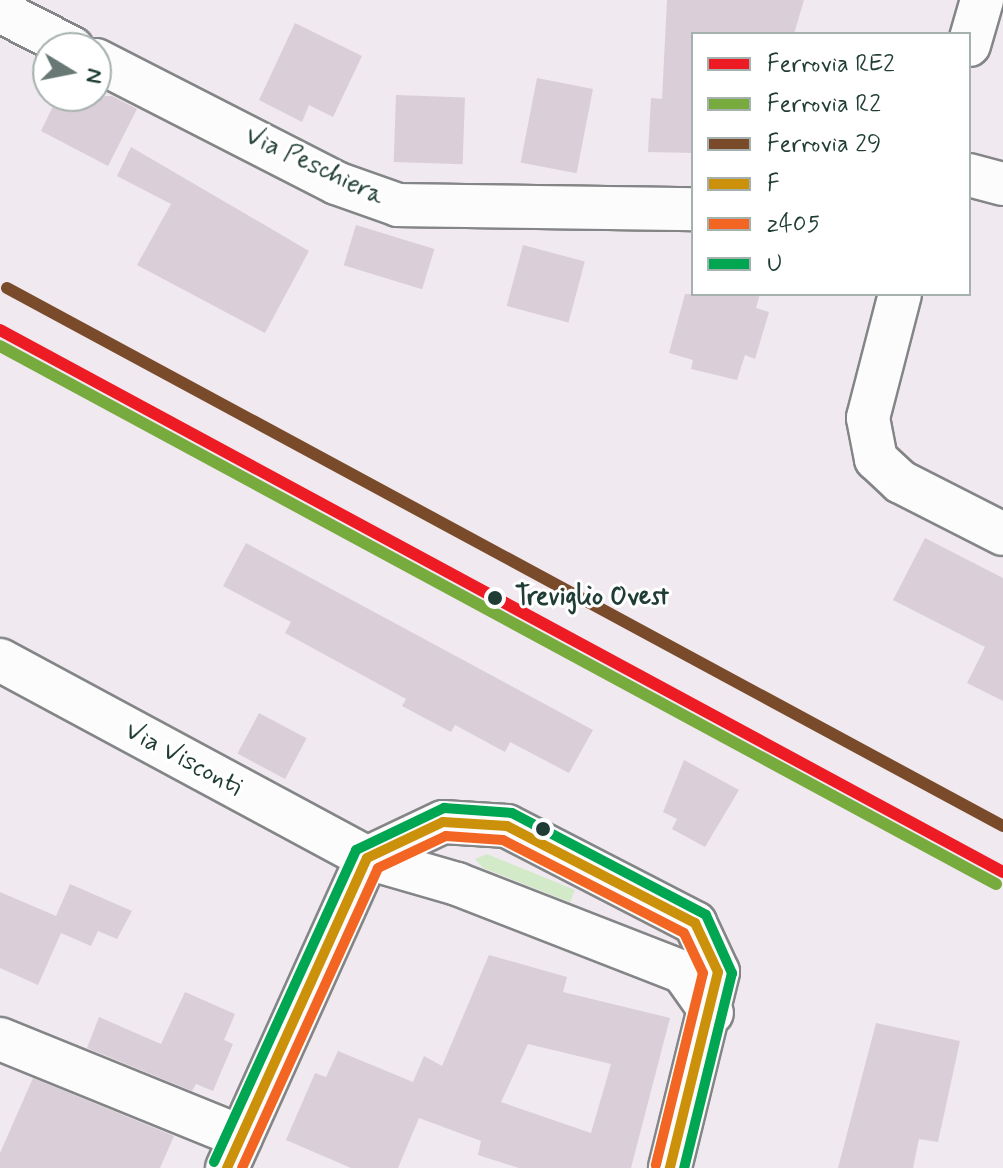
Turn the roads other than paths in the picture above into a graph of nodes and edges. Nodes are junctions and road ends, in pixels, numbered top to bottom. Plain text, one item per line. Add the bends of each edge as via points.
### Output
1 (982, 0) edge
2 (0, 11) edge
3 (41, 32) edge
4 (971, 38) edge
5 (112, 68) edge
6 (971, 176) edge
7 (1003, 184) edge
8 (691, 209) edge
9 (899, 296) edge
10 (1003, 534) edge
11 (0, 660) edge
12 (482, 822) junction
13 (367, 858) junction
14 (457, 884) junction
15 (712, 1013) junction
16 (0, 1039) edge
17 (234, 1152) edge
18 (670, 1168) edge

1 - 4 street
2 - 3 street
5 - 8 street, Via Peschiera via 336,183 398,205
6 - 7 street
9 - 10 street via 868,418 876,459 901,482
11 - 13 street, Via Visconti
12 - 13 street via 443,822
12 - 14 street via 459,837 451,859
12 - 15 street via 507,826 695,923 718,972
13 - 14 street, Via Visconti
13 - 17 street
14 - 15 street, Via Visconti via 683,972
15 - 18 street
16 - 17 street

